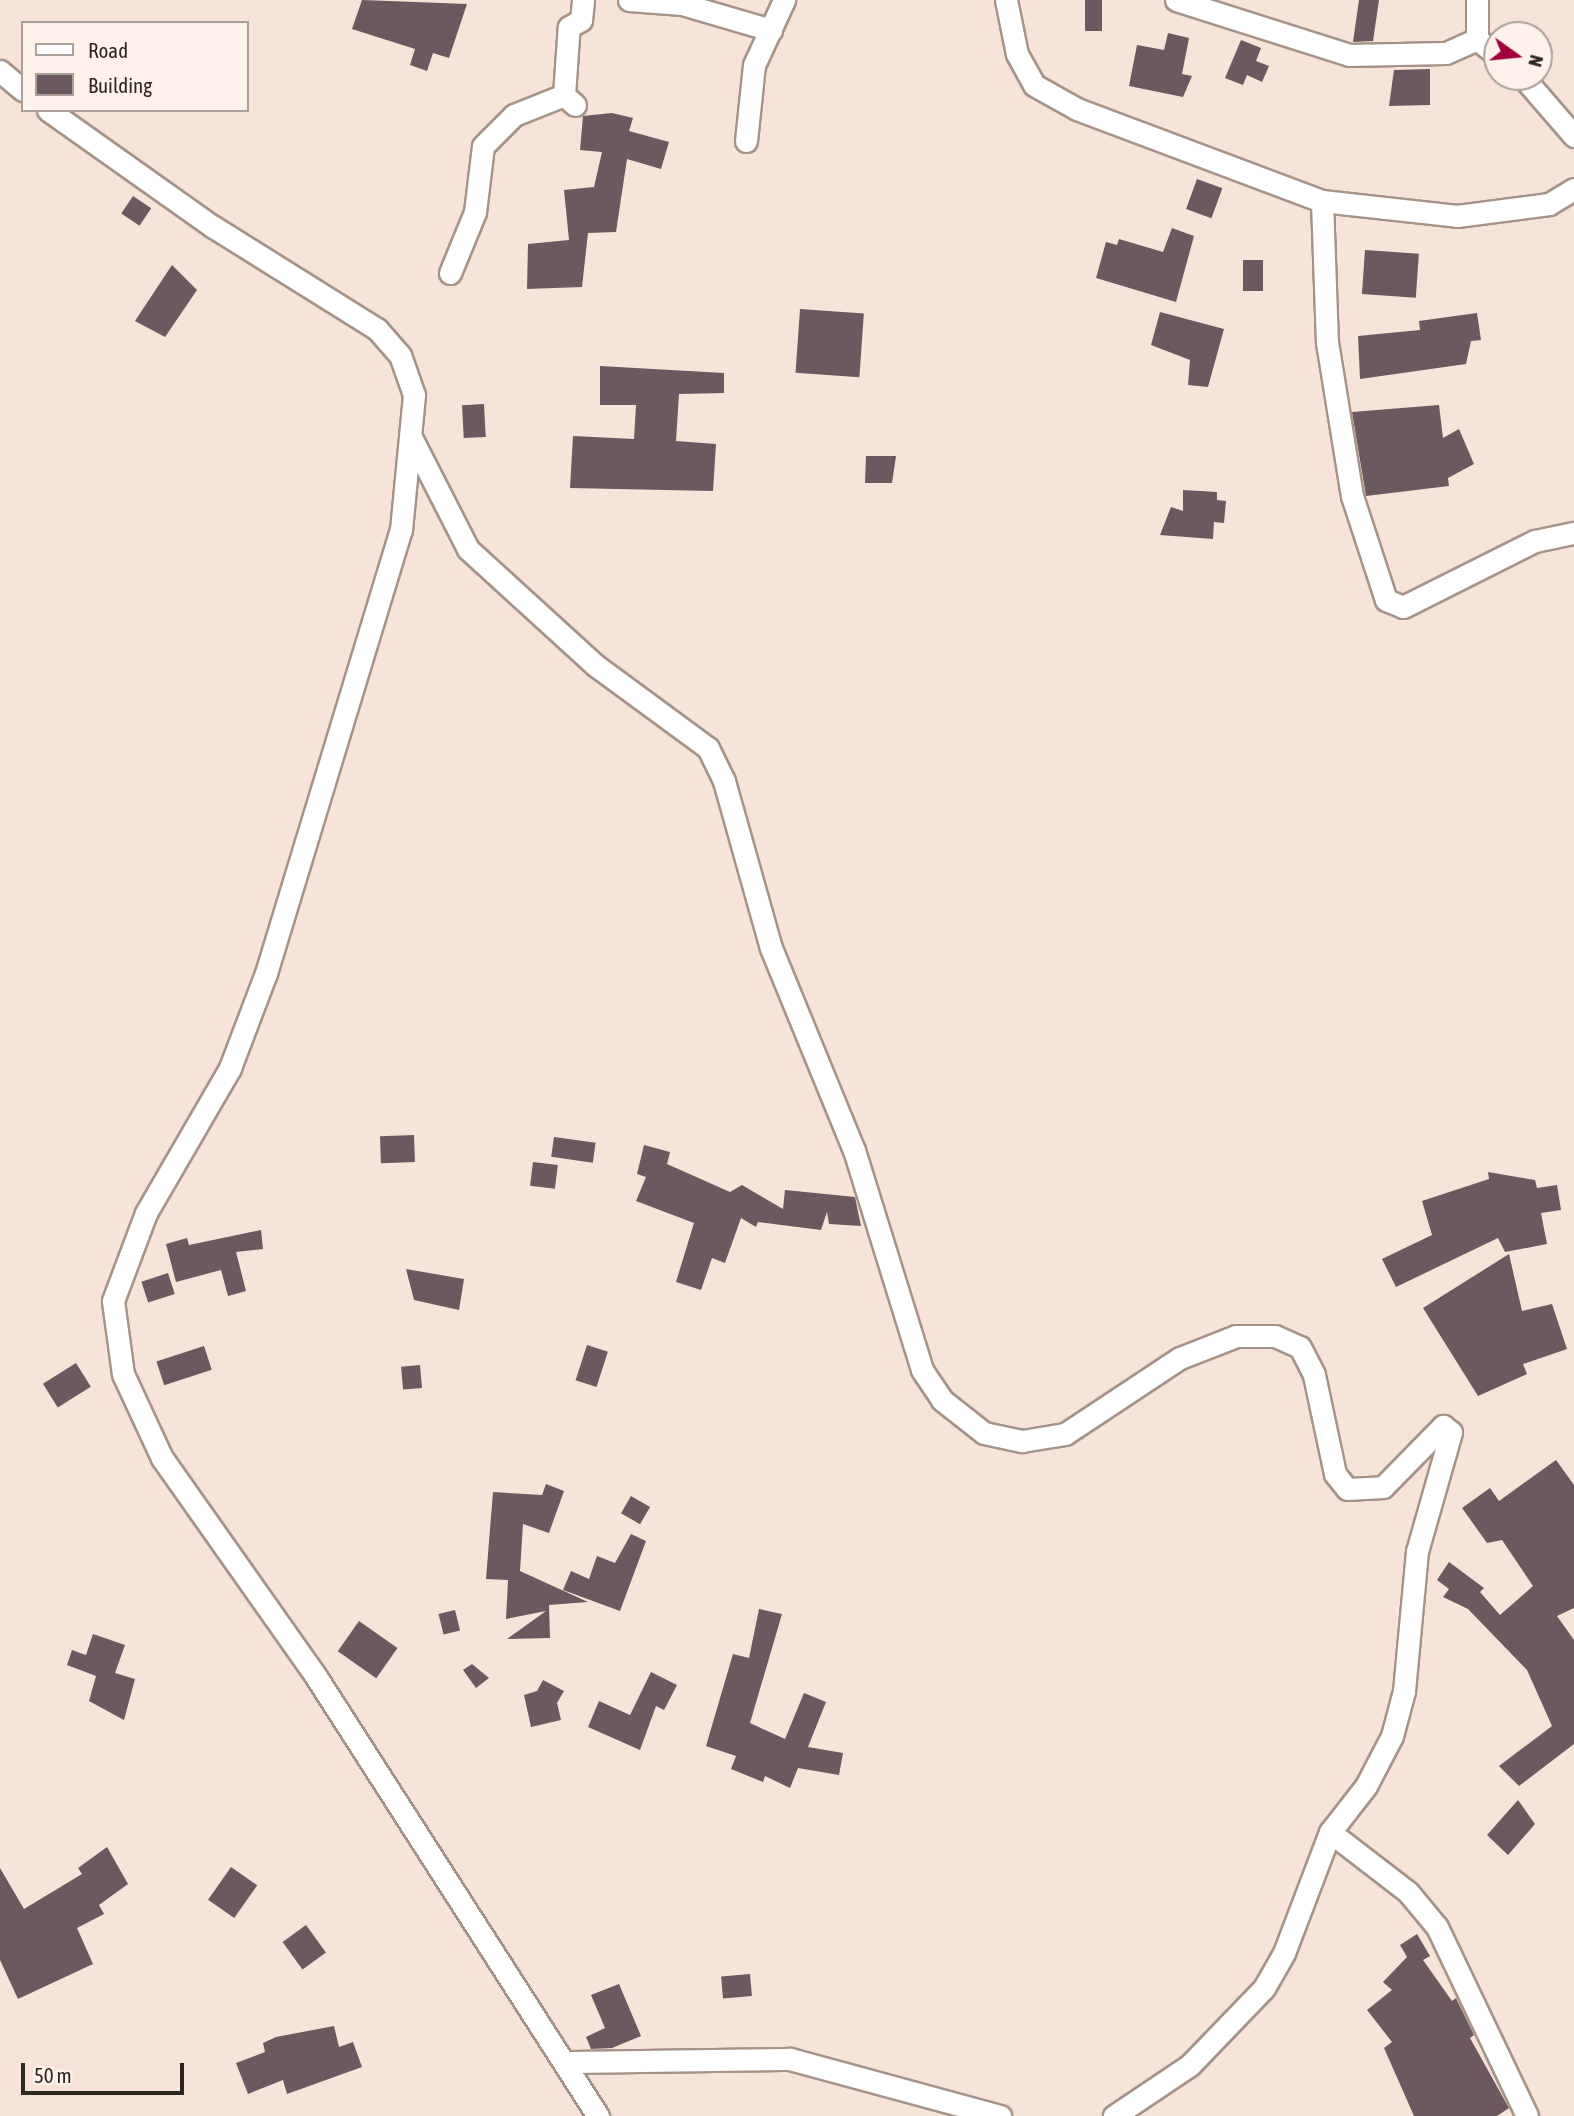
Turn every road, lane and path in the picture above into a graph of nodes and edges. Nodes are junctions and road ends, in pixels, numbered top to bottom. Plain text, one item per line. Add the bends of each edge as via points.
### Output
1 (583, 0) edge
2 (629, 0) edge
3 (784, 0) edge
4 (1006, 0) edge
5 (1176, 0) edge
6 (1478, 0) edge
7 (771, 30) junction
8 (1477, 39) junction
9 (1483, 44) edge
10 (0, 71) edge
11 (21, 88) edge
12 (1535, 91) edge
13 (51, 112) edge
14 (1574, 136) edge
15 (746, 141) dead end
16 (1574, 189) edge
17 (1322, 201) junction
18 (450, 273) dead end
19 (412, 439) junction
20 (1574, 533) edge
21 (1330, 1832) junction
22 (565, 2062) junction
23 (598, 2116) edge
24 (1000, 2116) edge
25 (1114, 2116) edge
26 (1527, 2116) edge

1 - 18 street via 581,20 569,27 570,100 514,115 483,146 475,212
2 - 7 street via 682,4
3 - 7 street
4 - 17 street via 1017,54 1034,85 1077,110
5 - 8 street via 1349,55 1446,53
6 - 8 street
7 - 15 street via 754,65
8 - 9 street
10 - 11 street
12 - 14 street
13 - 19 street via 212,226 377,329 400,355 414,395
16 - 17 street via 1549,204 1457,216
17 - 20 street via 1327,342 1352,496 1386,600 1403,607 1535,541
19 - 21 street via 468,549 595,665 708,748 724,781 771,948 854,1150 922,1370 942,1400 984,1433 1022,1441 1065,1434 1180,1358 1236,1336 1275,1336 1300,1347 1314,1375 1335,1474 1348,1489 1383,1487 1449,1426 1409,1590 1404,1692 1392,1736 1366,1786
19 - 22 street via 401,529 266,973 230,1068 146,1213 113,1301 123,1374 162,1458 316,1675
21 - 25 street via 1284,1953 1264,1988 1190,2065
21 - 26 street via 1408,1892 1437,1927
22 - 23 street
22 - 24 street via 790,2059

